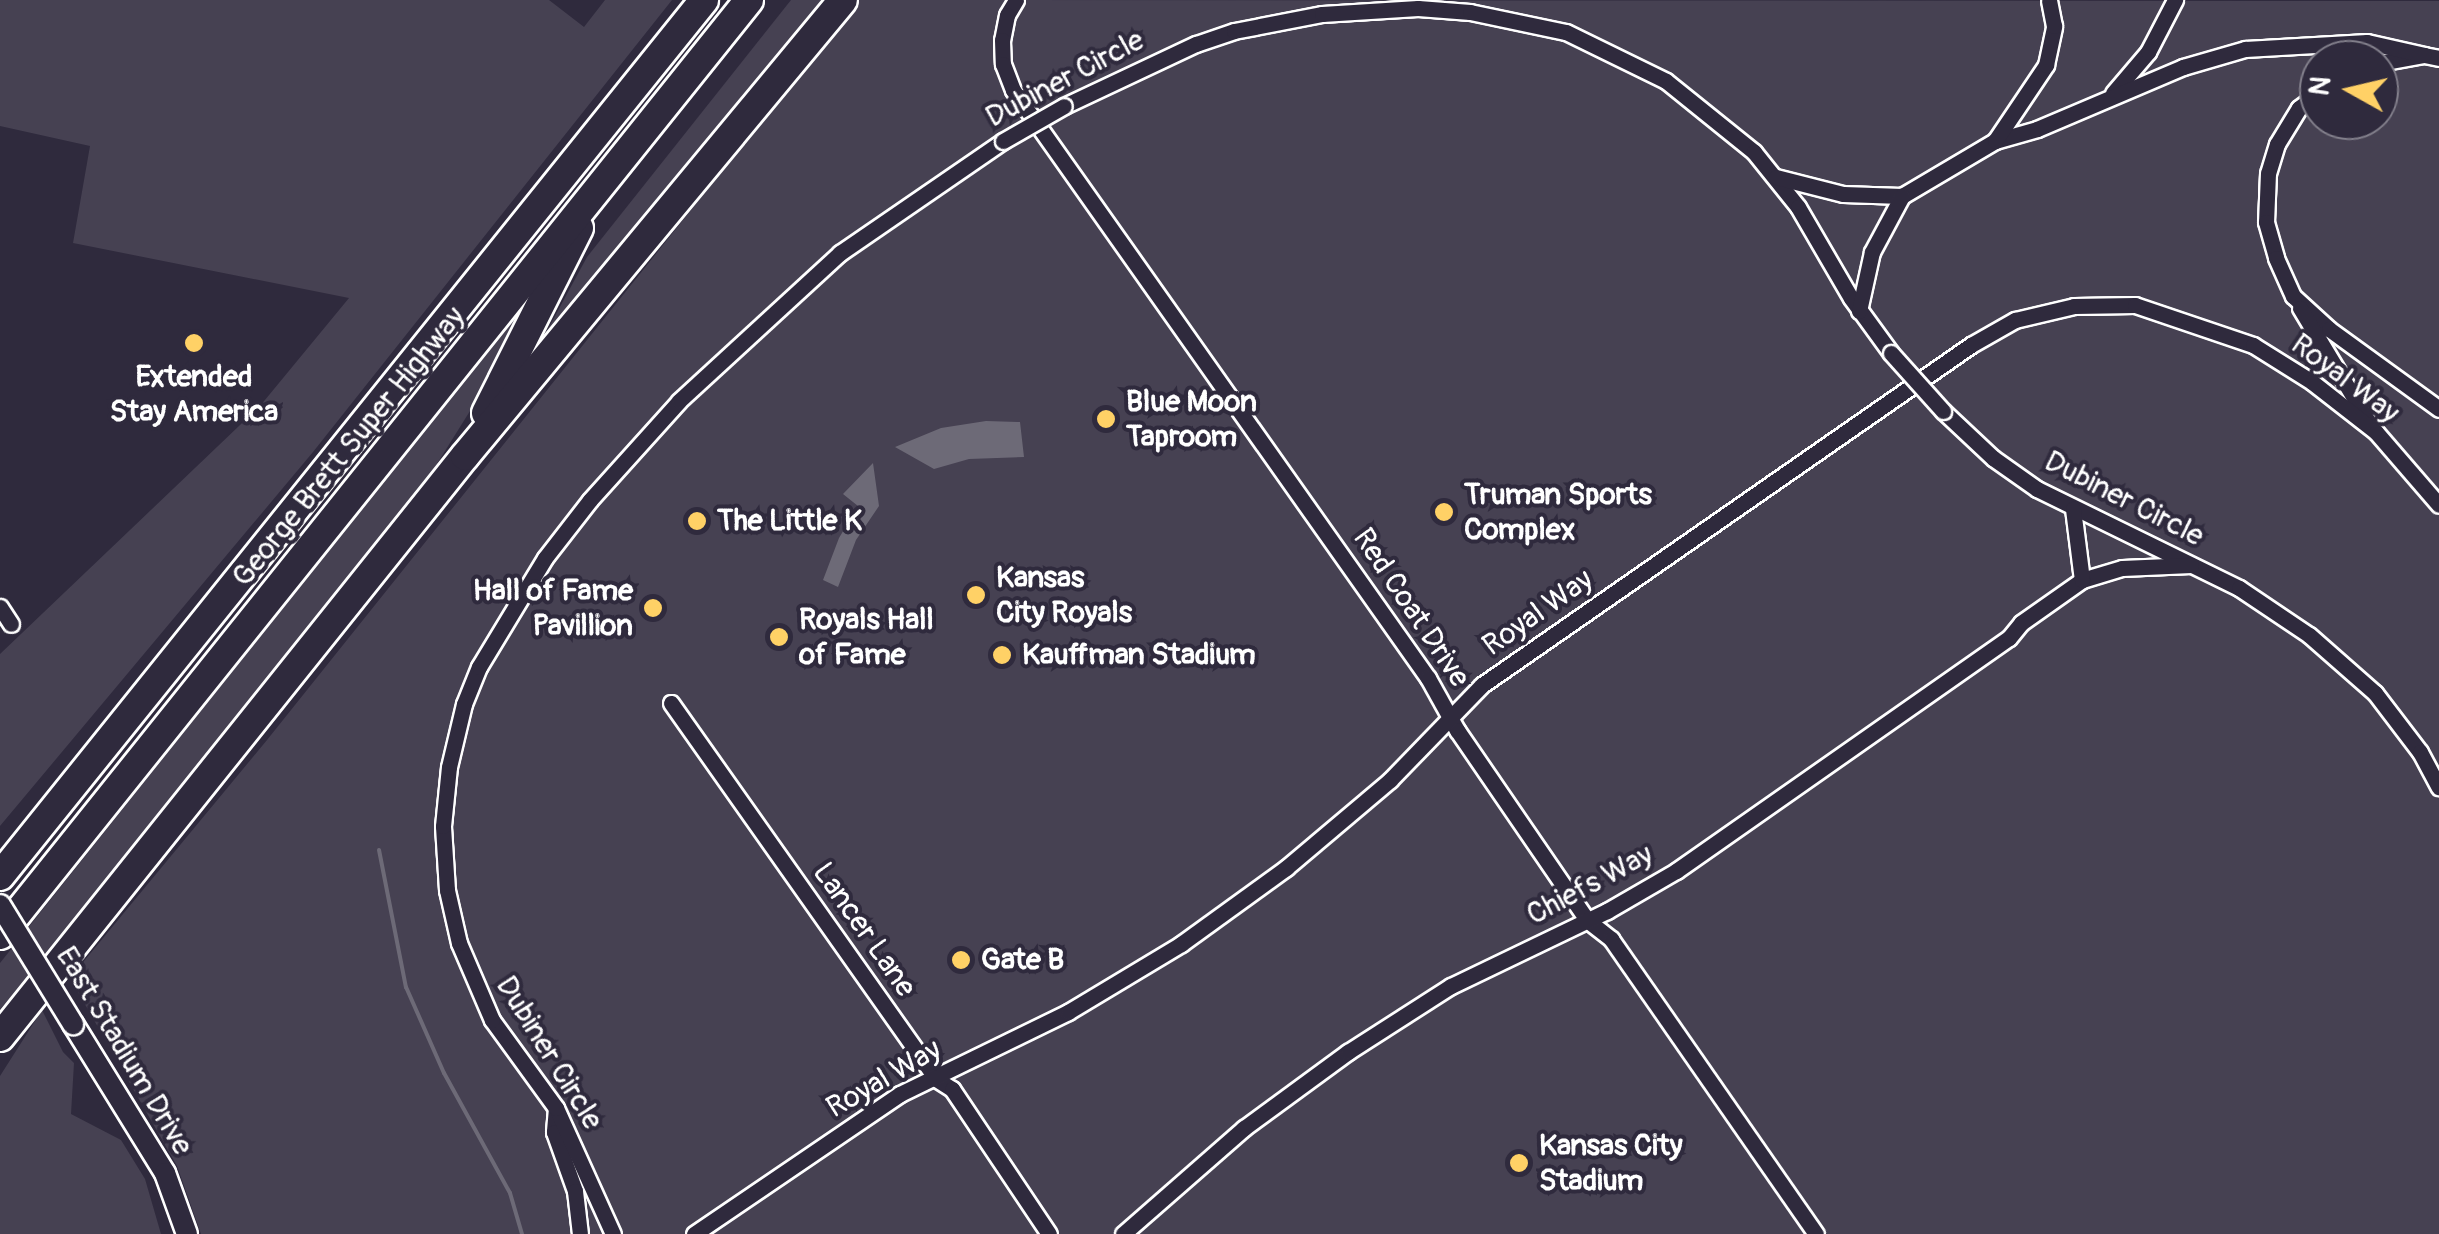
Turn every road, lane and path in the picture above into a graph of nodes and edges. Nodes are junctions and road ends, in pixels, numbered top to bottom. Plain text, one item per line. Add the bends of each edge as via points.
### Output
1 (696, 0) edge
2 (704, 0) edge
3 (749, 0) edge
4 (842, 0) edge
5 (1016, 0) edge
6 (2049, 0) edge
7 (2174, 0) edge
8 (678, 32) junction
9 (2432, 56) edge
10 (2399, 60) edge
11 (2113, 93) junction
12 (2299, 108) edge
13 (1995, 140) junction
14 (1776, 177) junction
15 (596, 190) junction
16 (1902, 196) junction
17 (2293, 296) junction
18 (1860, 312) junction
19 (2439, 409) edge
20 (2376, 432) junction
21 (465, 456) junction
22 (2439, 505) edge
23 (2073, 509) junction
24 (2194, 565) junction
25 (2082, 580) junction
26 (0, 607) edge
27 (10, 624) dead end
28 (671, 703) dead end
29 (1452, 719) junction
30 (2439, 787) edge
31 (0, 876) edge
32 (0, 905) edge
33 (1587, 920) junction
34 (0, 934) edge
35 (0, 1037) edge
36 (936, 1079) junction
37 (556, 1108) junction
38 (600, 1203) junction
39 (187, 1234) edge
40 (580, 1234) edge
41 (613, 1234) edge
42 (622, 1234) edge
43 (694, 1234) edge
44 (1049, 1234) edge
45 (1123, 1234) edge
46 (1816, 1234) edge

1 - 8 highway
2 - 8 highway, George Brett Super Highway
3 - 15 highway, George Brett Super Highway
4 - 21 highway
5 - 29 street, Red Coat Drive via 1002,40 1013,90
6 - 13 street via 2054,26 2046,65
7 - 11 street via 2148,52
8 - 31 highway, George Brett Super Highway
9 - 10 street
9 - 11 street via 2367,42 2245,48
11 - 13 street via 2038,129
12 - 17 street via 2268,173 2266,222
13 - 16 street
14 - 16 street via 1843,194
14 - 18 street, Dubiner Circle
14 - 37 street, Dubiner Circle, bridge via 1726,126 1666,80 1566,32 1470,12 1350,12 1234,31 1161,58 1003,141 840,253 679,401 590,500 545,558 464,704 443,826 447,890 474,986
15 - 21 highway
15 - 34 highway, George Brett Super Highway
16 - 18 street via 1872,252
17 - 19 street
17 - 20 street
18 - 23 street, Dubiner Circle, bridge via 1943,411 1993,458
20 - 22 street, Royal Way
20 - 29 street, Royal Way via 2252,345 2188,320 2135,305 2074,306 2015,320 1482,685
21 - 35 highway
23 - 24 street, Dubiner Circle
23 - 25 street
24 - 25 street, Chiefs Way via 2122,568
24 - 30 street, Dubiner Circle via 2238,588 2348,667 2402,725
25 - 33 street, Chiefs Way via 1676,871
26 - 27 street
28 - 36 street, Lancer Lane
29 - 33 street, Red Coat Drive
29 - 36 street, Royal Way via 1390,780 1243,901 1068,1012
32 - 39 main road, East Stadium Drive, bridge via 165,1173
33 - 45 street, Chiefs Way via 1452,986 1348,1052 1236,1134
33 - 46 street, Red Coat Drive via 1611,939
36 - 43 street, Royal Way via 900,1094
36 - 44 street, Lancer Lane via 952,1089
37 - 38 street, Dubiner Circle
37 - 40 street via 554,1132 575,1191
38 - 41 street, Dubiner Circle
38 - 42 street

